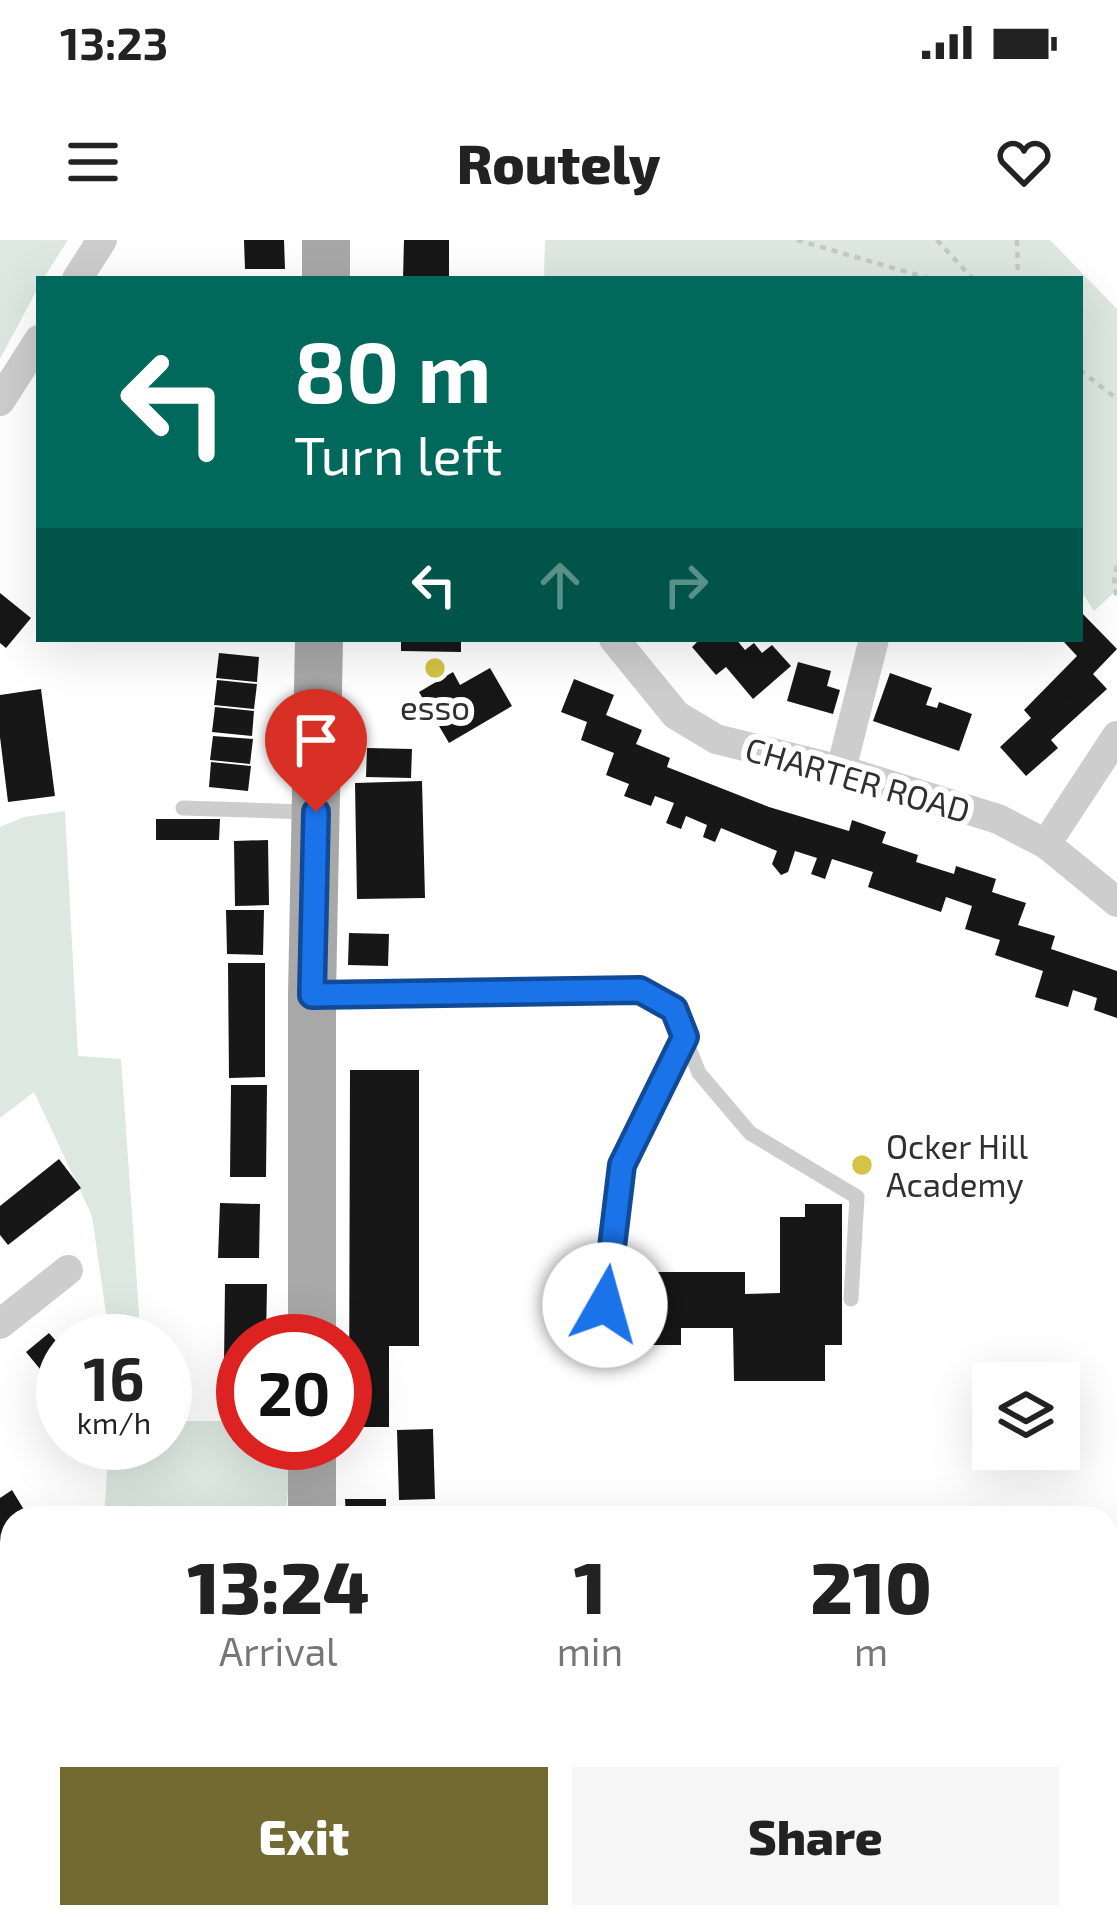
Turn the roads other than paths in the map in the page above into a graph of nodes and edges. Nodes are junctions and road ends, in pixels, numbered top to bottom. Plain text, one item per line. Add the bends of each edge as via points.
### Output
1 (102, 240) edge
2 (326, 240) edge
3 (79, 276) edge
4 (326, 276) edge
5 (35, 356) edge
6 (0, 401) edge
7 (319, 642) edge
8 (616, 642) edge
9 (873, 642) edge
10 (1117, 736) edge
11 (841, 770) junction
12 (183, 808) dead end
13 (316, 812) junction
14 (1046, 844) junction
15 (1117, 902) edge
16 (312, 995) junction
17 (685, 1037) junction
18 (68, 1270) dead end
19 (850, 1299) dead end
20 (605, 1305) dead end
21 (312, 1314) edge
22 (0, 1324) edge
23 (312, 1470) edge
24 (312, 1506) edge

1 - 3 street
2 - 4 main road
5 - 6 street
7 - 13 main road
8 - 11 street, CHARTER ROAD via 676,715 716,740
9 - 11 street
10 - 14 street
11 - 14 street, CHARTER ROAD via 998,819
12 - 13 lane
13 - 16 main road
14 - 15 street, CHARTER ROAD
16 - 17 lane via 640,990 674,1009
16 - 21 main road
17 - 19 lane via 699,1072 750,1133 856,1197
17 - 20 lane via 622,1165
18 - 22 street
23 - 24 main road

